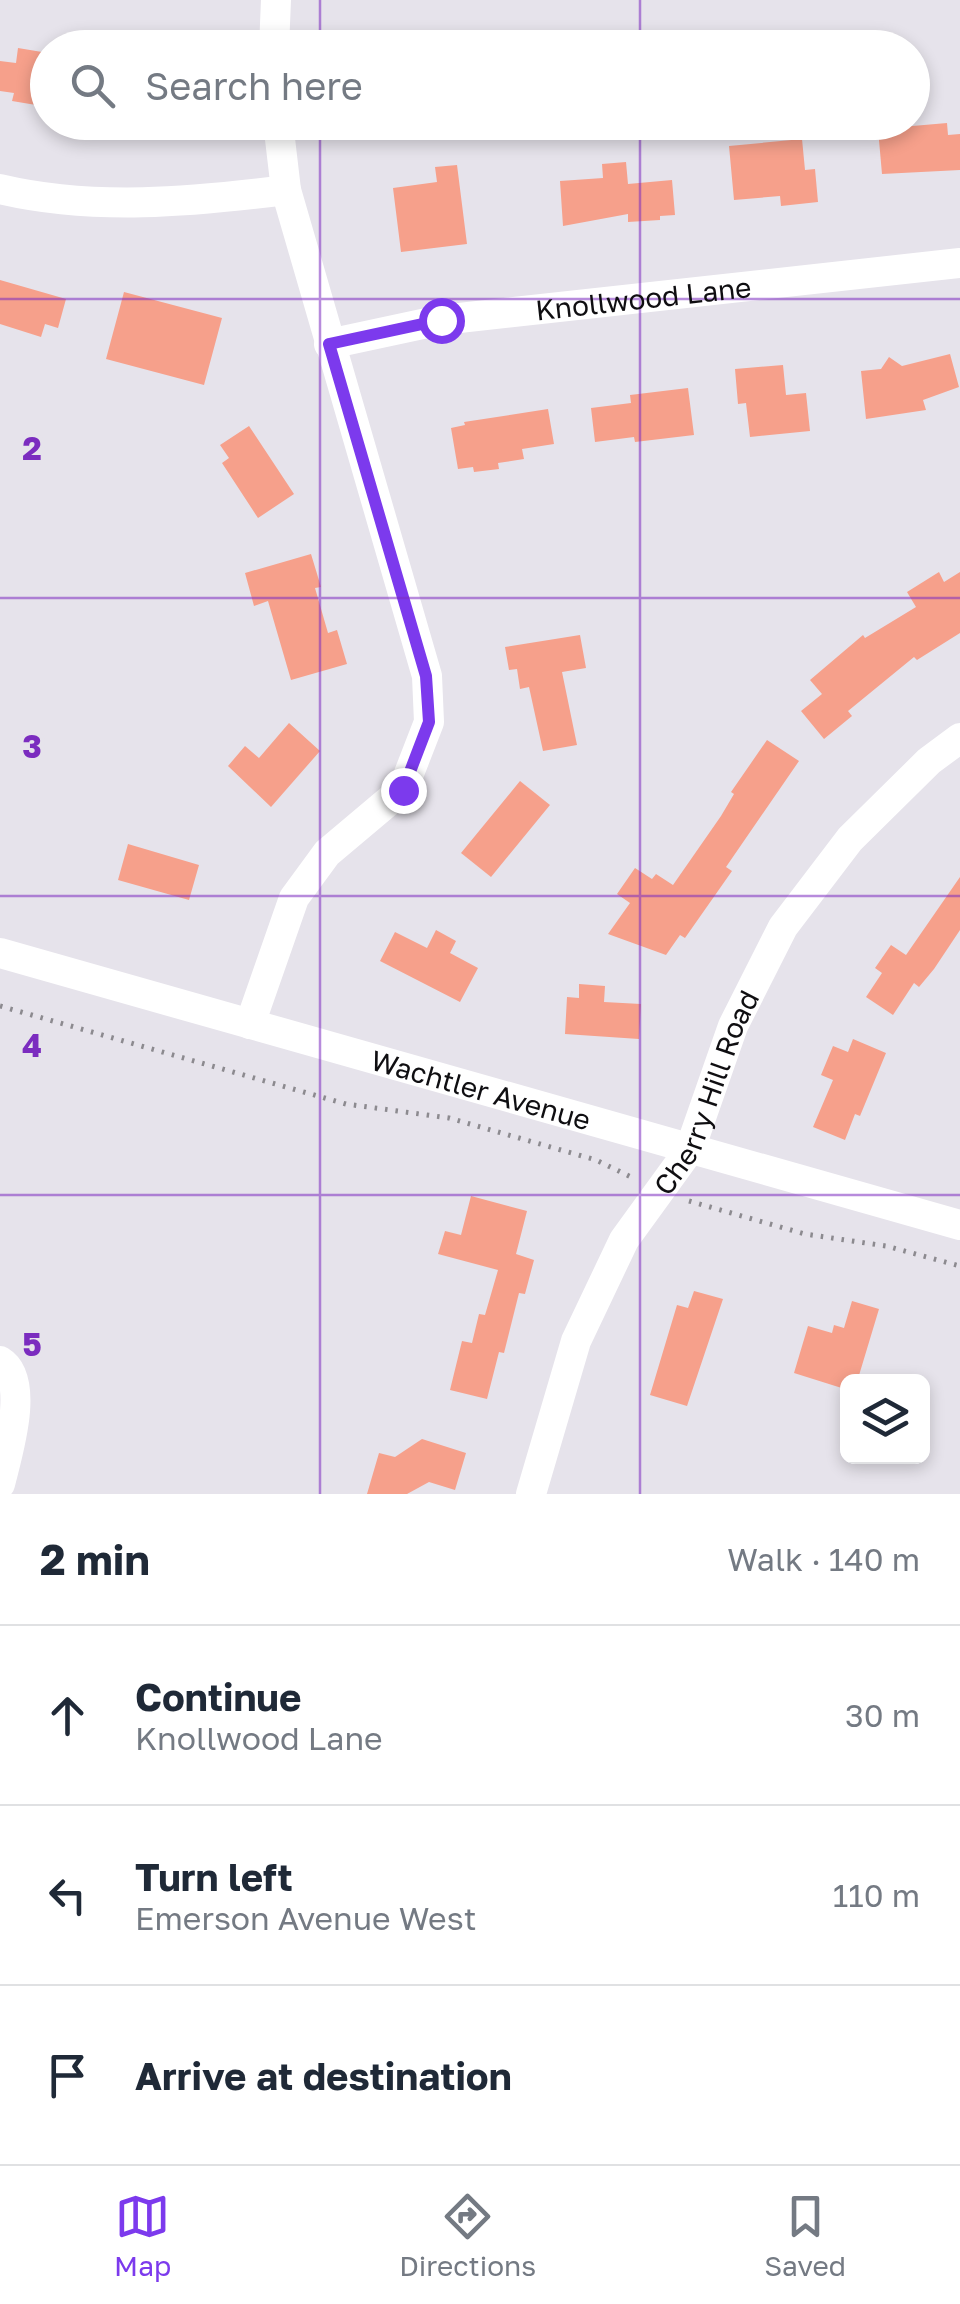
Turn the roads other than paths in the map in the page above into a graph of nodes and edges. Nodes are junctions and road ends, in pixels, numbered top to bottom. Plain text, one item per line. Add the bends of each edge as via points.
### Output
1 (276, 0) edge
2 (275, 30) edge
3 (280, 140) edge
4 (0, 189) edge
5 (286, 190) junction
6 (960, 263) edge
7 (329, 344) junction
8 (960, 738) edge
9 (0, 953) edge
10 (250, 1024) junction
11 (690, 1148) junction
12 (960, 1225) edge
13 (0, 1361) edge
14 (8, 1409) edge
15 (0, 1484) edge
16 (531, 1494) edge

1 - 2 street
3 - 5 street
4 - 5 street via 46,200 201,201
5 - 7 street
6 - 7 street, Knollwood Lane via 441,320
7 - 10 street via 426,676 429,722 403,790 327,854 294,898
8 - 11 street, Cherry Hill Road via 850,839 784,927 733,1026
9 - 10 street, Wachtler Avenue
10 - 11 street, Wachtler Avenue
11 - 12 street, Wachtler Avenue
11 - 16 street, Cherry Hill Road via 624,1240 576,1341
13 - 14 street via 16,1384
14 - 15 street

